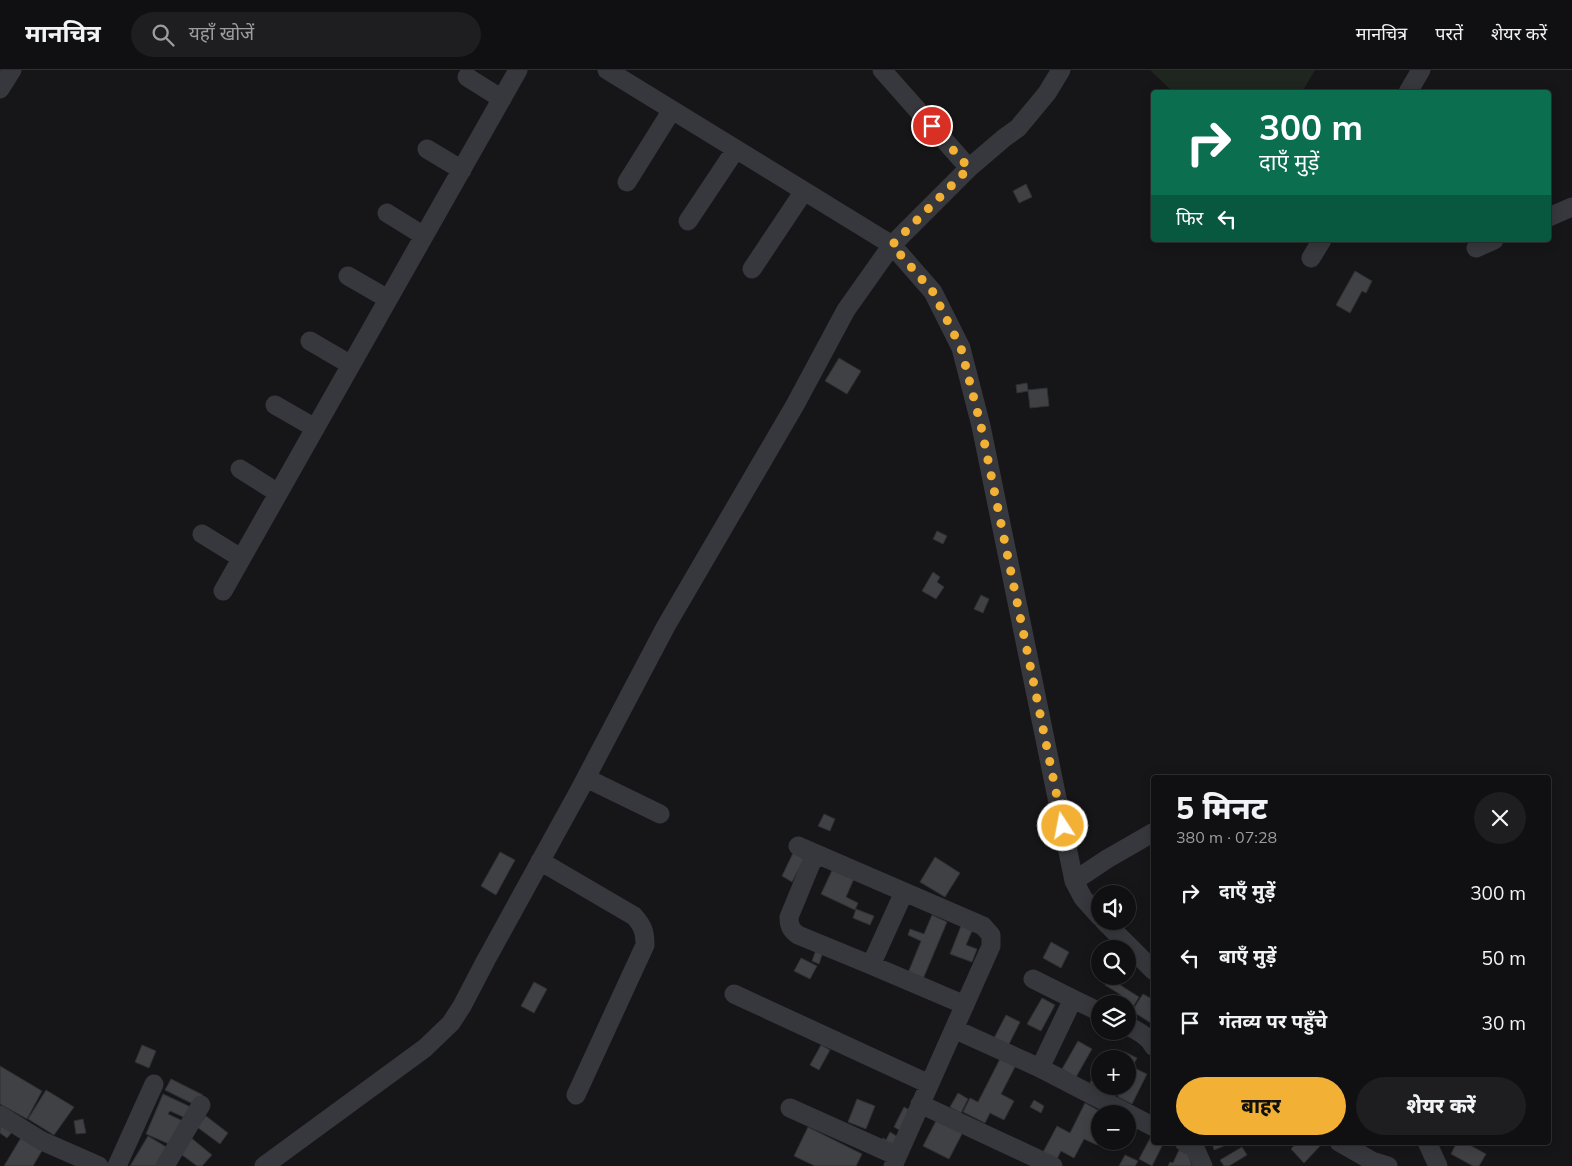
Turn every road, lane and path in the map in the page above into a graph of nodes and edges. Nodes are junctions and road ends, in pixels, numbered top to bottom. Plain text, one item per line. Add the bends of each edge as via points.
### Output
1 (12, 70) edge
2 (518, 70) edge
3 (607, 70) edge
4 (882, 70) edge
5 (1061, 70) edge
6 (1421, 70) edge
7 (467, 77) dead end
8 (0, 89) edge
9 (1409, 90) edge
10 (502, 99) junction
11 (672, 110) junction
12 (427, 149) dead end
13 (736, 149) junction
14 (969, 168) junction
15 (462, 170) junction
16 (627, 182) dead end
17 (804, 191) junction
18 (1572, 206) edge
19 (387, 213) dead end
20 (1551, 215) edge
21 (688, 221) dead end
22 (424, 236) junction
23 (1321, 242) edge
24 (1490, 242) edge
25 (892, 245) junction
26 (1476, 248) dead end
27 (1311, 258) dead end
28 (752, 269) dead end
29 (348, 276) dead end
30 (388, 299) junction
31 (310, 341) dead end
32 (351, 365) junction
33 (274, 405) dead end
34 (315, 428) junction
35 (240, 469) dead end
36 (278, 493) junction
37 (202, 534) dead end
38 (241, 558) junction
39 (222, 591) dead end
40 (586, 778) junction
41 (660, 814) dead end
42 (1151, 834) edge
43 (798, 846) dead end
44 (815, 854) junction
45 (540, 861) junction
46 (1074, 881) junction
47 (904, 892) junction
48 (1091, 907) edge
49 (1113, 930) edge
50 (871, 965) junction
51 (1151, 968) edge
52 (1033, 979) dead end
53 (734, 994) dead end
54 (1073, 999) junction
55 (965, 1004) junction
56 (1091, 1008) edge
57 (954, 1029) junction
58 (1136, 1030) edge
59 (1151, 1043) edge
60 (1040, 1068) junction
61 (154, 1084) dead end
62 (929, 1084) junction
63 (576, 1096) dead end
64 (920, 1104) junction
65 (201, 1105) dead end
66 (790, 1108) dead end
67 (0, 1115) edge
68 (1151, 1125) edge
69 (1192, 1145) edge
70 (1344, 1145) edge
71 (1428, 1145) edge
72 (1020, 1158) edge
73 (69, 1160) edge
74 (895, 1161) edge
75 (98, 1166) edge
76 (117, 1166) edge
77 (165, 1166) edge
78 (264, 1166) edge
79 (1053, 1166) edge
80 (1202, 1166) edge
81 (1388, 1166) edge
82 (1438, 1166) edge

1 - 8 street
2 - 10 street
3 - 11 street
4 - 14 street
5 - 14 street via 1018,128
6 - 9 street
7 - 10 street
10 - 15 street
11 - 13 street
11 - 16 street
12 - 15 street
13 - 17 street
13 - 21 street
14 - 25 street
15 - 22 street
17 - 25 street
17 - 28 street
18 - 20 street
19 - 22 street
22 - 30 street
23 - 27 street
24 - 26 street
25 - 40 street via 846,310 795,405 666,626
25 - 46 street via 933,292 961,348 981,426
29 - 30 street
30 - 32 street
31 - 32 street
32 - 34 street
33 - 34 street
34 - 36 street
35 - 36 street
36 - 38 street
37 - 38 street
38 - 39 street
40 - 41 street
40 - 45 street
42 - 46 street
43 - 44 street
44 - 47 street
44 - 50 street via 789,925 798,935
45 - 63 street via 634,916 645,934 645,945
45 - 78 street via 451,1024 425,1048
46 - 48 street
47 - 50 street
47 - 55 street via 984,926 991,935 991,946
49 - 51 street
50 - 55 street
52 - 54 street
53 - 62 street
54 - 56 street
54 - 60 street
55 - 57 street
57 - 60 street
57 - 62 street
58 - 59 street
60 - 68 street
61 - 76 street
62 - 64 street
64 - 72 street
64 - 74 street
65 - 77 street
66 - 74 street
67 - 73 street
69 - 80 street
70 - 81 street
71 - 82 street
72 - 79 street
73 - 75 street

